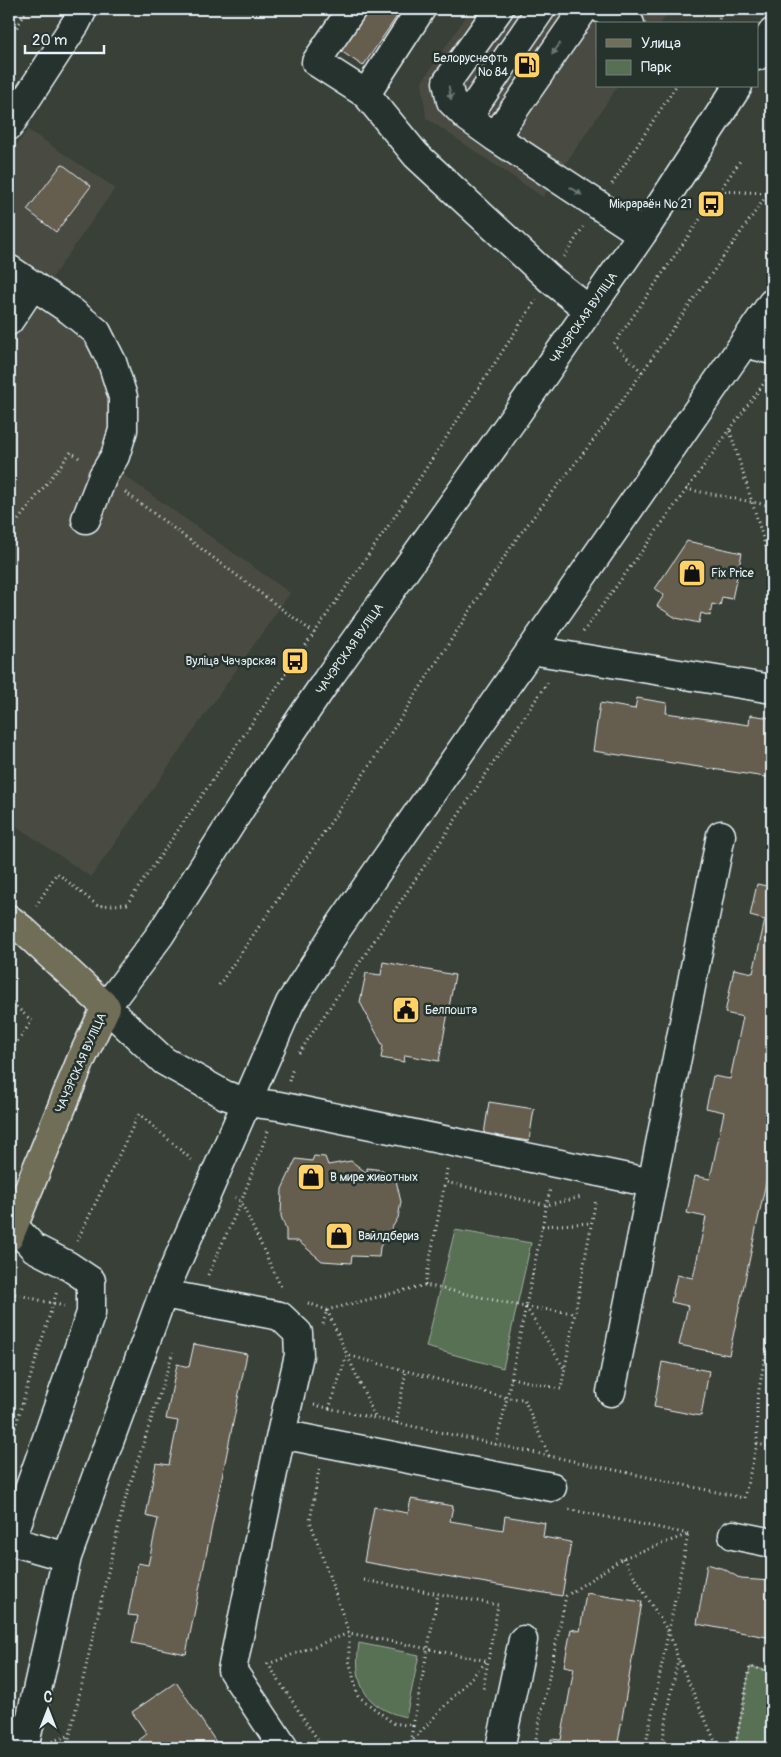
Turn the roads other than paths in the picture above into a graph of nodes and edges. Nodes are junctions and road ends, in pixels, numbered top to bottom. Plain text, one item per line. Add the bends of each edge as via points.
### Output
1 (83, 9) edge
2 (352, 9) edge
3 (421, 9) edge
4 (499, 9) edge
5 (541, 9) edge
6 (584, 9) edge
7 (602, 9) edge
8 (626, 22) edge
9 (772, 32) edge
10 (758, 54) edge
11 (734, 88) edge
12 (366, 94) junction
13 (467, 116) junction
14 (9, 126) edge
15 (495, 137) junction
16 (642, 234) junction
17 (9, 269) edge
18 (33, 285) junction
19 (772, 303) edge
20 (588, 310) junction
21 (9, 320) edge
22 (744, 343) junction
23 (772, 350) edge
24 (86, 519) dead end
25 (531, 650) junction
26 (772, 689) edge
27 (721, 835) dead end
28 (9, 919) edge
29 (106, 1007) junction
30 (246, 1102) junction
31 (652, 1183) junction
32 (10, 1228) edge
33 (163, 1294) junction
34 (611, 1392) dead end
35 (281, 1434) junction
36 (557, 1498) road end
37 (733, 1535) dead end
38 (772, 1543) edge
39 (67, 1558) junction
40 (523, 1640) dead end
41 (24, 1748) edge
42 (284, 1748) edge
43 (500, 1748) edge

1 - 14 street
2 - 12 street via 316,62
3 - 12 street
4 -> 13 street via 447,82 451,101
5 - 13 street
6 -> 15 street
7 - 8 street
9 - 10 street
11 - 16 street, ЧАЧЭРСКАЯ ВУЛІЦА
12 - 20 street via 416,154 550,279
13 - 15 street
15 -> 16 street
16 - 20 street, ЧАЧЭРСКАЯ ВУЛІЦА
17 - 18 street
18 - 21 street
18 - 24 street via 97,332 112,362 123,397 123,430 115,456 103,476
19 - 22 street
20 - 29 street, ЧАЧЭРСКАЯ ВУЛІЦА via 327,680 160,935
22 - 23 street
22 - 25 street
25 - 26 street
25 - 30 street via 290,1003
27 - 31 street
28 - 29 main road
29 - 30 street via 164,1060 225,1095
29 - 32 main road, ЧАЧЭРСКАЯ ВУЛІЦА
30 - 31 street via 279,1106
30 - 33 street
31 - 34 street
32 - 39 street via 34,1248 91,1281 91,1312 11,1541
33 - 35 street via 280,1316 298,1334 299,1355
33 - 39 street
35 - 36 street
35 - 42 street via 232,1670
37 - 38 street
39 - 41 street
40 - 43 street

